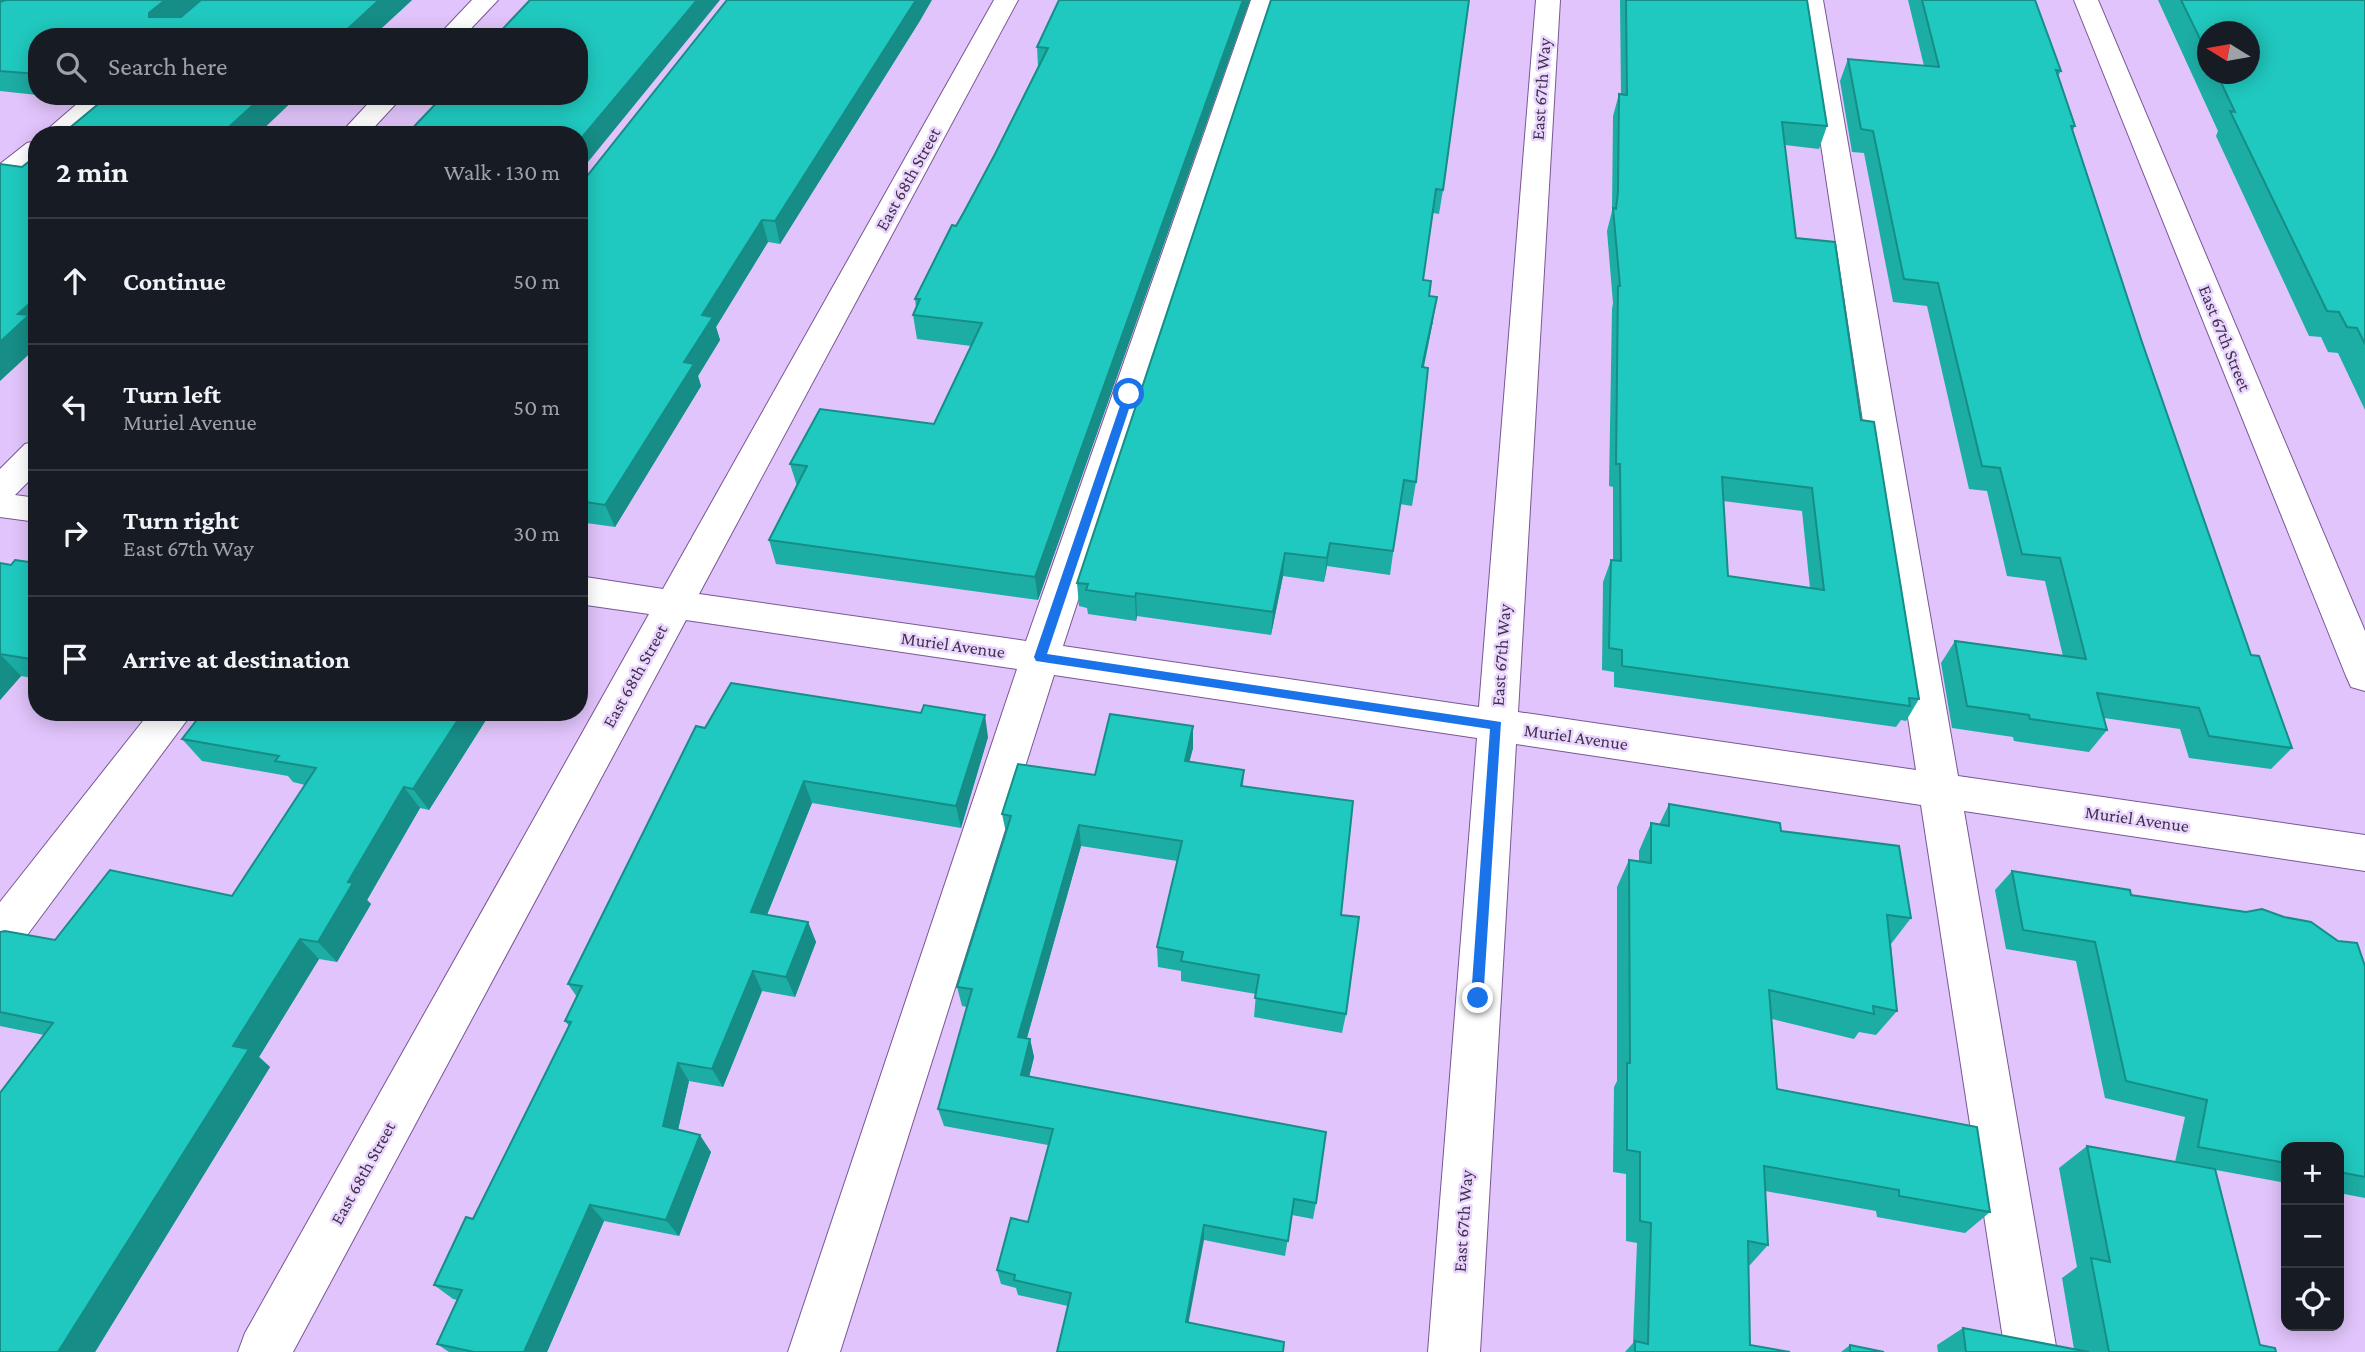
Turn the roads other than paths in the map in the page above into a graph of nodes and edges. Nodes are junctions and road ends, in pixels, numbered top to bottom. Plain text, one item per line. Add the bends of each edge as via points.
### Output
1 (486, 0) edge
2 (1006, 0) edge
3 (1263, 0) edge
4 (1548, 0) edge
5 (1811, 0) edge
6 (2086, 0) edge
7 (458, 28) edge
8 (91, 105) edge
9 (381, 105) edge
10 (65, 126) edge
11 (361, 126) edge
12 (28, 156) edge
13 (0, 178) edge
14 (28, 461) edge
15 (0, 489) edge
16 (0, 505) edge
17 (28, 509) edge
18 (588, 591) edge
19 (675, 604) junction
20 (1040, 657) junction
21 (2365, 676) edge
22 (166, 721) edge
23 (1496, 725) junction
24 (1938, 790) junction
25 (2365, 853) edge
26 (0, 936) edge
27 (264, 1352) edge
28 (814, 1352) edge
29 (1454, 1352) edge
30 (2031, 1352) edge

1 - 7 street
2 - 19 street, East 68th Street
3 - 20 street
4 - 23 street, East 67th Way
5 - 24 street
6 - 21 street, East 67th Street
8 - 10 street
9 - 11 street
12 - 13 street
14 - 15 street
16 - 17 street
18 - 19 street, Muriel Avenue
19 - 20 street, Muriel Avenue
19 - 27 street, East 68th Street
20 - 23 street, Muriel Avenue
20 - 28 street
22 - 26 street
23 - 24 street, Muriel Avenue
23 - 29 street, East 67th Way
24 - 25 street, Muriel Avenue
24 - 30 street

